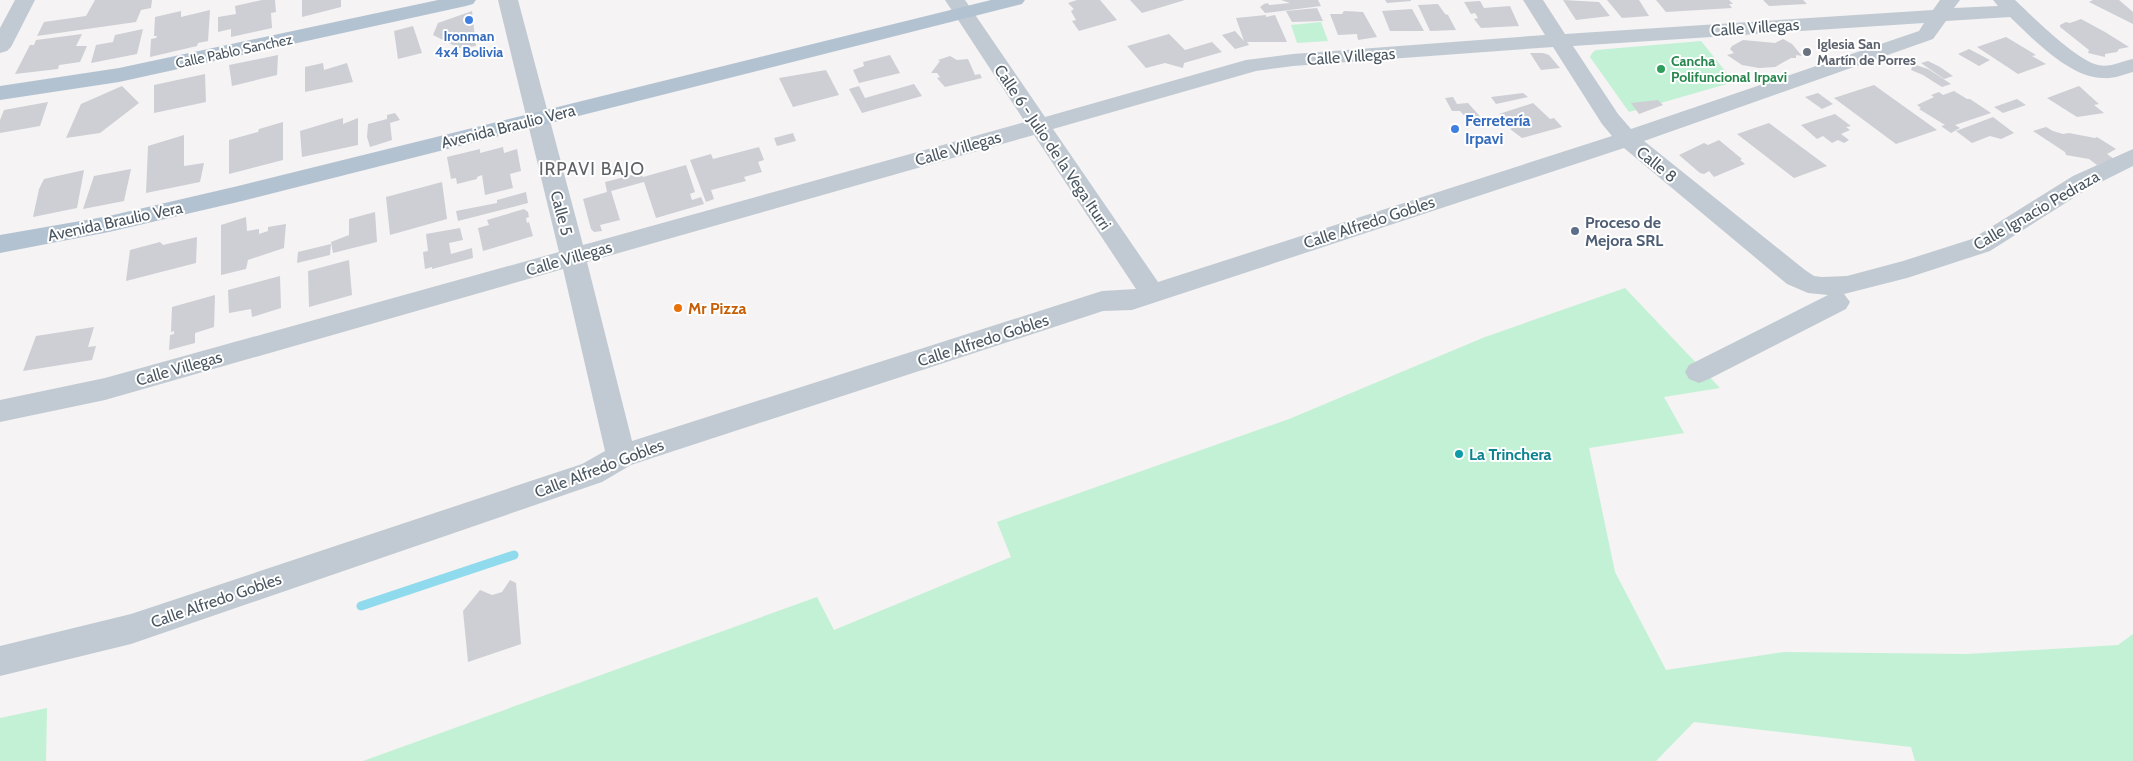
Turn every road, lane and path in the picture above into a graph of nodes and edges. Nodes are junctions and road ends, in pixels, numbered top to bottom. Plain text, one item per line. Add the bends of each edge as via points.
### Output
1 (25, 0) edge
2 (466, 0) edge
3 (508, 0) edge
4 (1015, 0) edge
5 (1533, 0) edge
6 (2009, 5) edge
7 (959, 6) edge
8 (1945, 8) edge
9 (1559, 40) junction
10 (0, 47) edge
11 (2133, 65) edge
12 (0, 93) edge
13 (538, 119) junction
14 (1038, 126) junction
15 (1627, 139) junction
16 (2133, 156) edge
17 (0, 244) edge
18 (573, 256) junction
19 (1151, 292) junction
20 (1830, 294) junction
21 (1698, 372) dead end
22 (0, 411) edge
23 (621, 456) junction
24 (0, 661) edge

1 - 10 street
2 - 12 main road, Calle Pablo Sanchez via 119,75
3 - 13 street, Calle 5
4 - 7 main road, Avenida Braulio Vera
5 - 9 street, Calle 8
6 - 8 street, Calle Villegas
6 - 11 street via 2074,60 2091,70 2107,72
7 - 13 main road, Avenida Braulio Vera
7 - 14 street, Calle 6 - Julio de la Vega Iturri
8 - 9 street, Calle Villegas
8 - 15 street, Calle Alfredo Gobles via 1926,35
9 - 14 street, Calle Villegas via 1254,65
9 - 15 street, Calle 8 via 1610,119
13 - 17 main road, Avenida Braulio Vera via 109,224
13 - 18 street, Calle 5
14 - 18 street, Calle Villegas
14 - 19 street, Calle 6 - Julio de la Vega Iturri
15 - 19 street, Calle Alfredo Gobles
15 - 20 street, Calle 8 via 1796,277
16 - 20 street, Calle Ignacio Pedraza via 2081,182 1981,246 1847,285
18 - 22 street, Calle Villegas via 105,389
18 - 23 street, Calle 5
19 - 23 street, Calle Alfredo Gobles via 1132,300 1102,301
20 - 21 street, Calle Ignacio Pedraza
23 - 24 street, Calle Alfredo Gobles via 592,473 131,629

